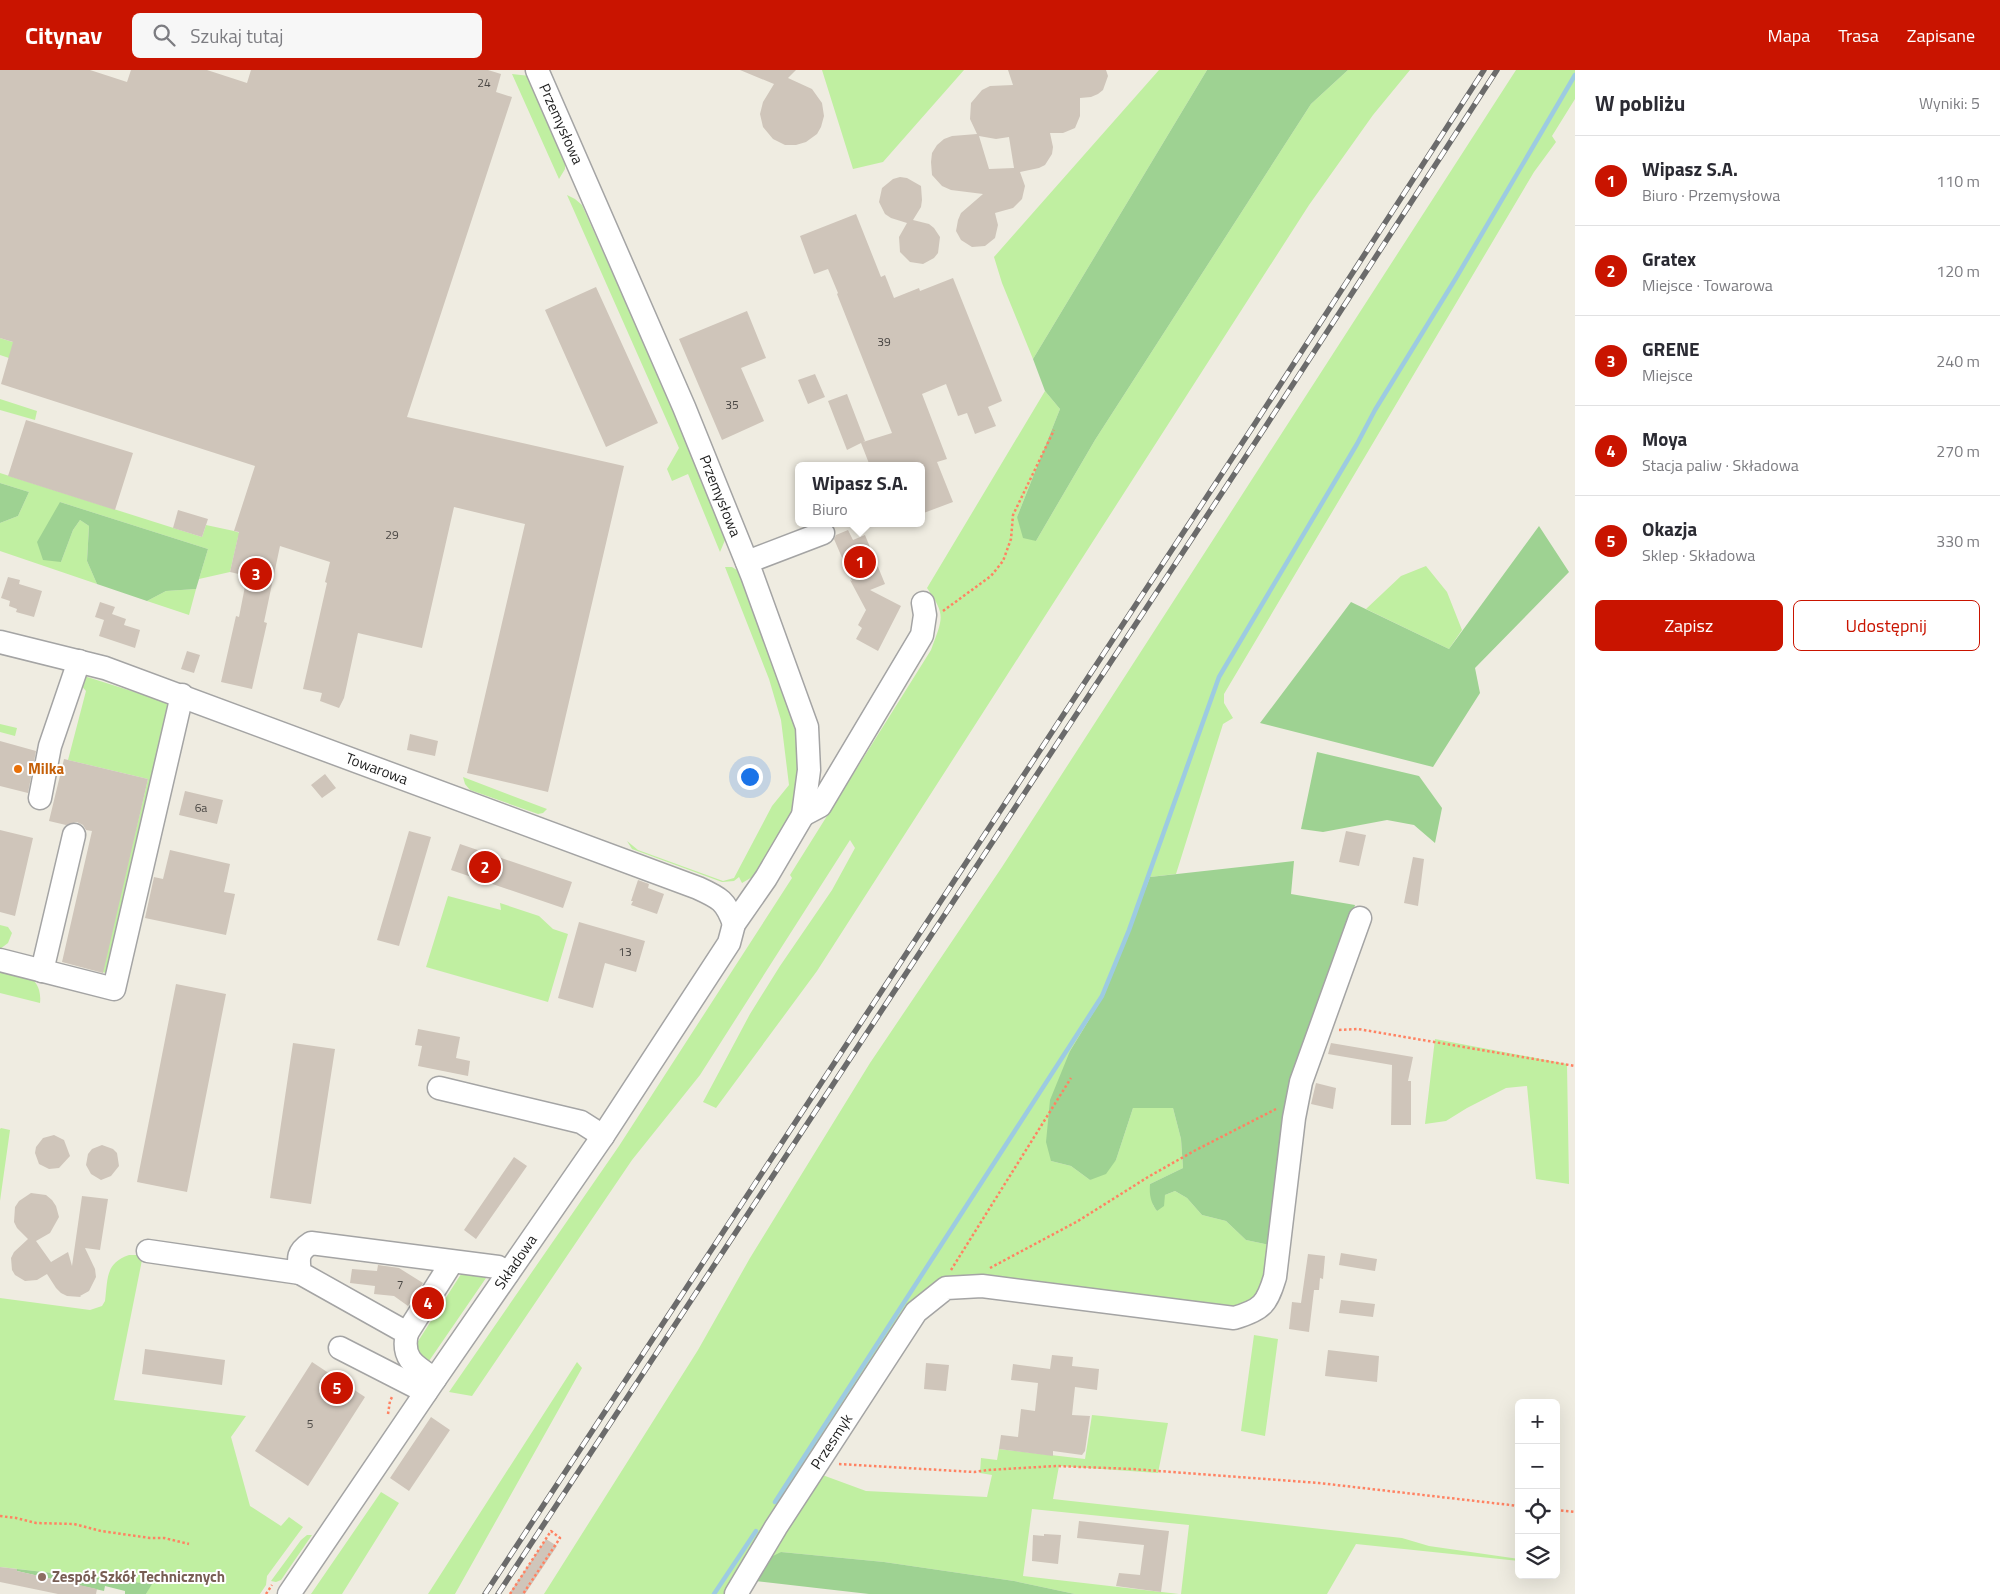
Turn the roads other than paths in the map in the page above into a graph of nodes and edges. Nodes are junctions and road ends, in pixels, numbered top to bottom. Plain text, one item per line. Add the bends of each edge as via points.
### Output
1 (537, 70) edge
2 (823, 534) dead end
3 (747, 562) junction
4 (932, 607) road end
5 (0, 642) edge
6 (79, 661) junction
7 (182, 695) junction
8 (40, 798) dead end
9 (803, 815) junction
10 (74, 835) dead end
11 (1360, 918) dead end
12 (734, 924) junction
13 (0, 960) edge
14 (42, 971) junction
15 (439, 1088) dead end
16 (603, 1136) junction
17 (148, 1251) dead end
18 (452, 1262) junction
19 (300, 1273) junction
20 (508, 1273) junction
21 (407, 1333) junction
22 (340, 1348) dead end
23 (430, 1386) junction
24 (289, 1594) edge
25 (736, 1594) edge

1 - 3 street, Przemysłowa via 684,407
2 - 3 street
3 - 9 street, Przemysłowa via 807,727 809,770
4 - 9 street via 925,615 922,635 820,806
5 - 6 street, Towarowa
6 - 7 street, Towarowa
6 - 8 street via 50,746
7 - 12 street, Towarowa via 698,888 716,896 728,908
7 - 14 street via 114,989
9 - 12 street, Przemysłowa
10 - 14 street
11 - 25 street, Przesmyk via 1301,1082 1269,1297 1252,1313 1234,1318 982,1286 946,1288 916,1312
12 - 16 street, Składowa via 728,943
13 - 14 street
15 - 16 street via 581,1122
16 - 20 street, Składowa
17 - 19 street
18 - 19 street via 311,1243 302,1248 298,1259
18 - 20 street via 498,1267
18 - 21 street
19 - 21 street
20 - 23 street, Składowa
21 - 23 street via 404,1345 407,1355
22 - 23 street
23 - 24 street, Składowa

